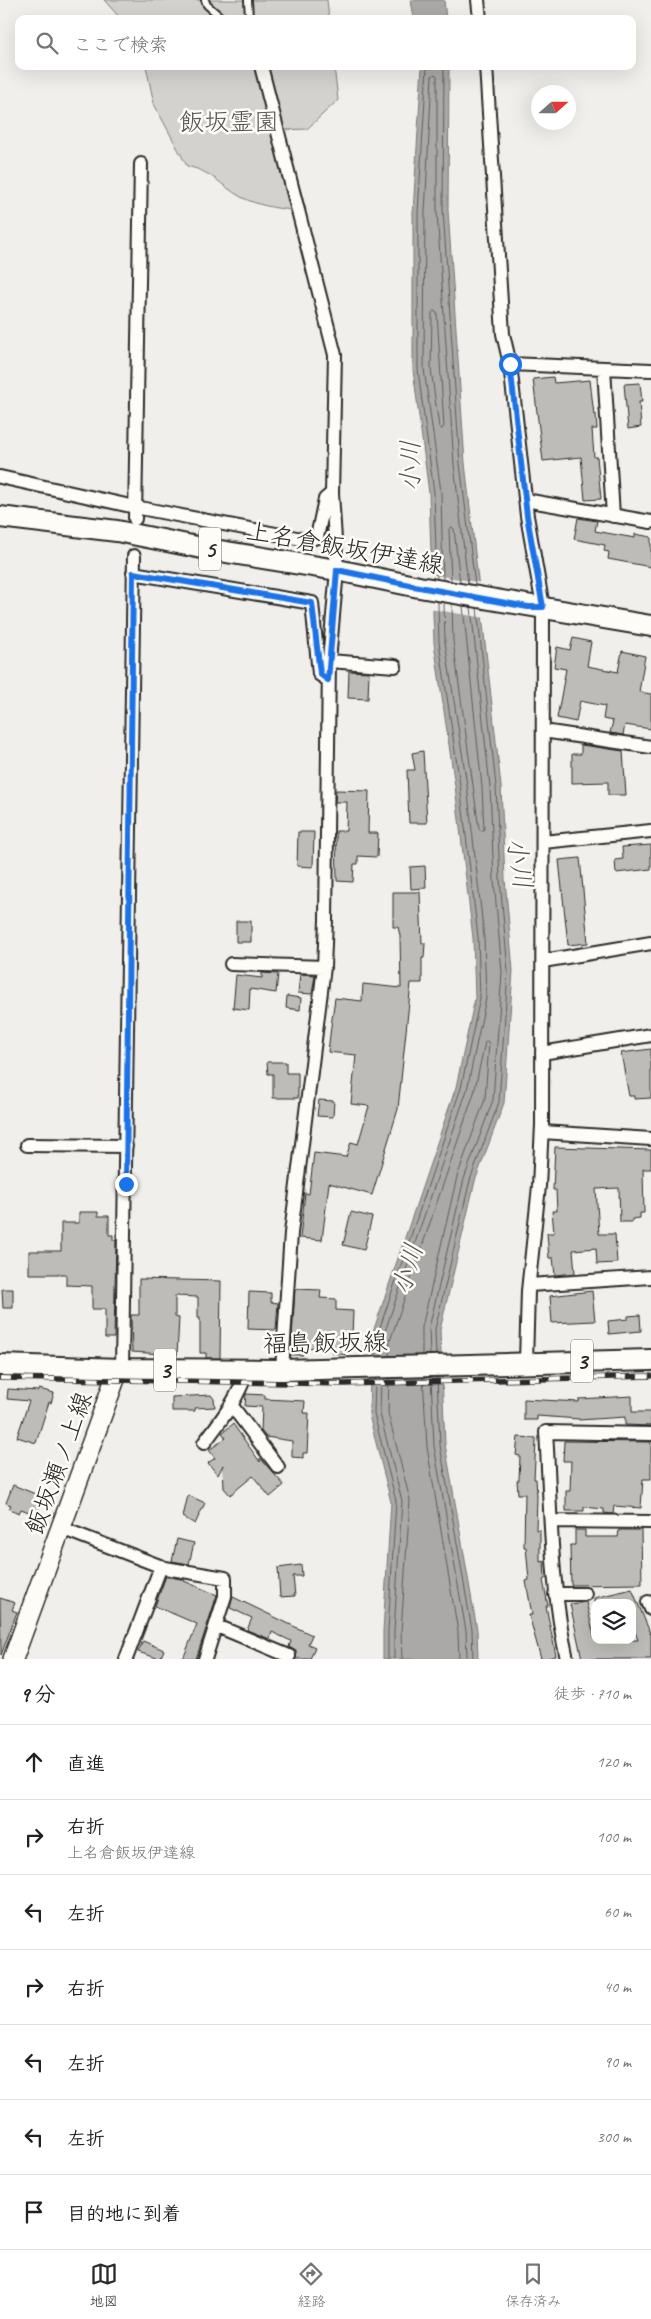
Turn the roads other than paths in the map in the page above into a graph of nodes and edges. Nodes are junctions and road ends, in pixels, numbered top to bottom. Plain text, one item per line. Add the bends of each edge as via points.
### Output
1 (205, 0) edge
2 (248, 0) edge
3 (478, 0) edge
4 (218, 15) edge
5 (249, 15) edge
6 (480, 15) edge
7 (262, 70) edge
8 (486, 70) edge
9 (141, 164) dead end
10 (510, 364) junction
11 (604, 368) junction
12 (651, 370) edge
13 (0, 477) edge
14 (332, 493) junction
15 (525, 500) junction
16 (135, 513) junction
17 (613, 516) junction
18 (0, 517) edge
19 (651, 522) edge
20 (134, 556) dead end
21 (337, 570) junction
22 (133, 573) junction
23 (535, 607) junction
24 (651, 626) edge
25 (328, 661) junction
26 (396, 666) dead end
27 (328, 680) junction
28 (543, 731) junction
29 (651, 747) edge
30 (651, 830) edge
31 (543, 842) junction
32 (651, 943) edge
33 (543, 961) junction
34 (231, 964) dead end
35 (324, 967) junction
36 (651, 1035) edge
37 (542, 1053) junction
38 (542, 1132) junction
39 (651, 1139) edge
40 (28, 1145) dead end
41 (126, 1146) junction
42 (651, 1277) edge
43 (529, 1285) junction
44 (651, 1360) edge
45 (520, 1362) junction
46 (0, 1365) edge
47 (122, 1369) junction
48 (247, 1370) junction
49 (282, 1370) junction
50 (232, 1406) junction
51 (651, 1434) edge
52 (204, 1443) dead end
53 (278, 1467) dead end
54 (552, 1521) junction
55 (651, 1522) edge
56 (61, 1528) junction
57 (161, 1566) junction
58 (555, 1594) junction
59 (585, 1594) dead end
60 (217, 1626) junction
61 (289, 1656) dead end
62 (13, 1659) edge
63 (126, 1659) edge
64 (205, 1659) edge
65 (567, 1659) edge

1 - 4 lane
2 - 5 lane
3 - 6 street
7 - 14 street via 335,355
8 - 10 street via 503,334
9 - 16 street
10 - 11 street
10 - 15 street
11 - 12 street
11 - 17 street
13 - 16 street
14 - 16 street via 325,500 317,536 308,540
14 - 21 street
15 - 17 street
15 - 23 street
17 - 19 street
18 - 21 main road, 上名倉飯坂伊達線 / 5 via 117,532
20 - 22 street
21 - 23 main road, 上名倉飯坂伊達線 / 5
21 - 25 street
22 - 27 street via 312,603 320,674
22 - 41 street
23 - 24 main road, 上名倉飯坂伊達線 / 5
23 - 28 street
25 - 26 street
25 - 27 street
27 - 35 street
28 - 29 street
28 - 31 street
30 - 31 street
31 - 33 street
32 - 33 street
33 - 37 street
34 - 35 street
35 - 49 street via 290,1233
36 - 37 street
37 - 38 street
38 - 39 street
38 - 43 street
40 - 41 street
41 - 47 street
42 - 43 street
43 - 45 street
44 - 45 main road, 福島飯坂線 / 3
45 - 49 main road, 福島飯坂線 / 3
46 - 47 main road, 福島飯坂線 / 3
47 - 48 main road, 福島飯坂線 / 3
47 - 56 main road, 飯坂瀬ノ上線 via 115,1379
48 - 49 main road, 福島飯坂線 / 3
48 - 50 street
50 - 52 street
50 - 53 street
51 - 54 street via 546,1432
54 - 55 street
54 - 58 street
56 - 57 street
56 - 62 main road, 飯坂瀬ノ上線
57 - 60 street via 225,1578 225,1596
57 - 63 street
58 - 59 street
58 - 65 street
60 - 61 street
60 - 64 street

